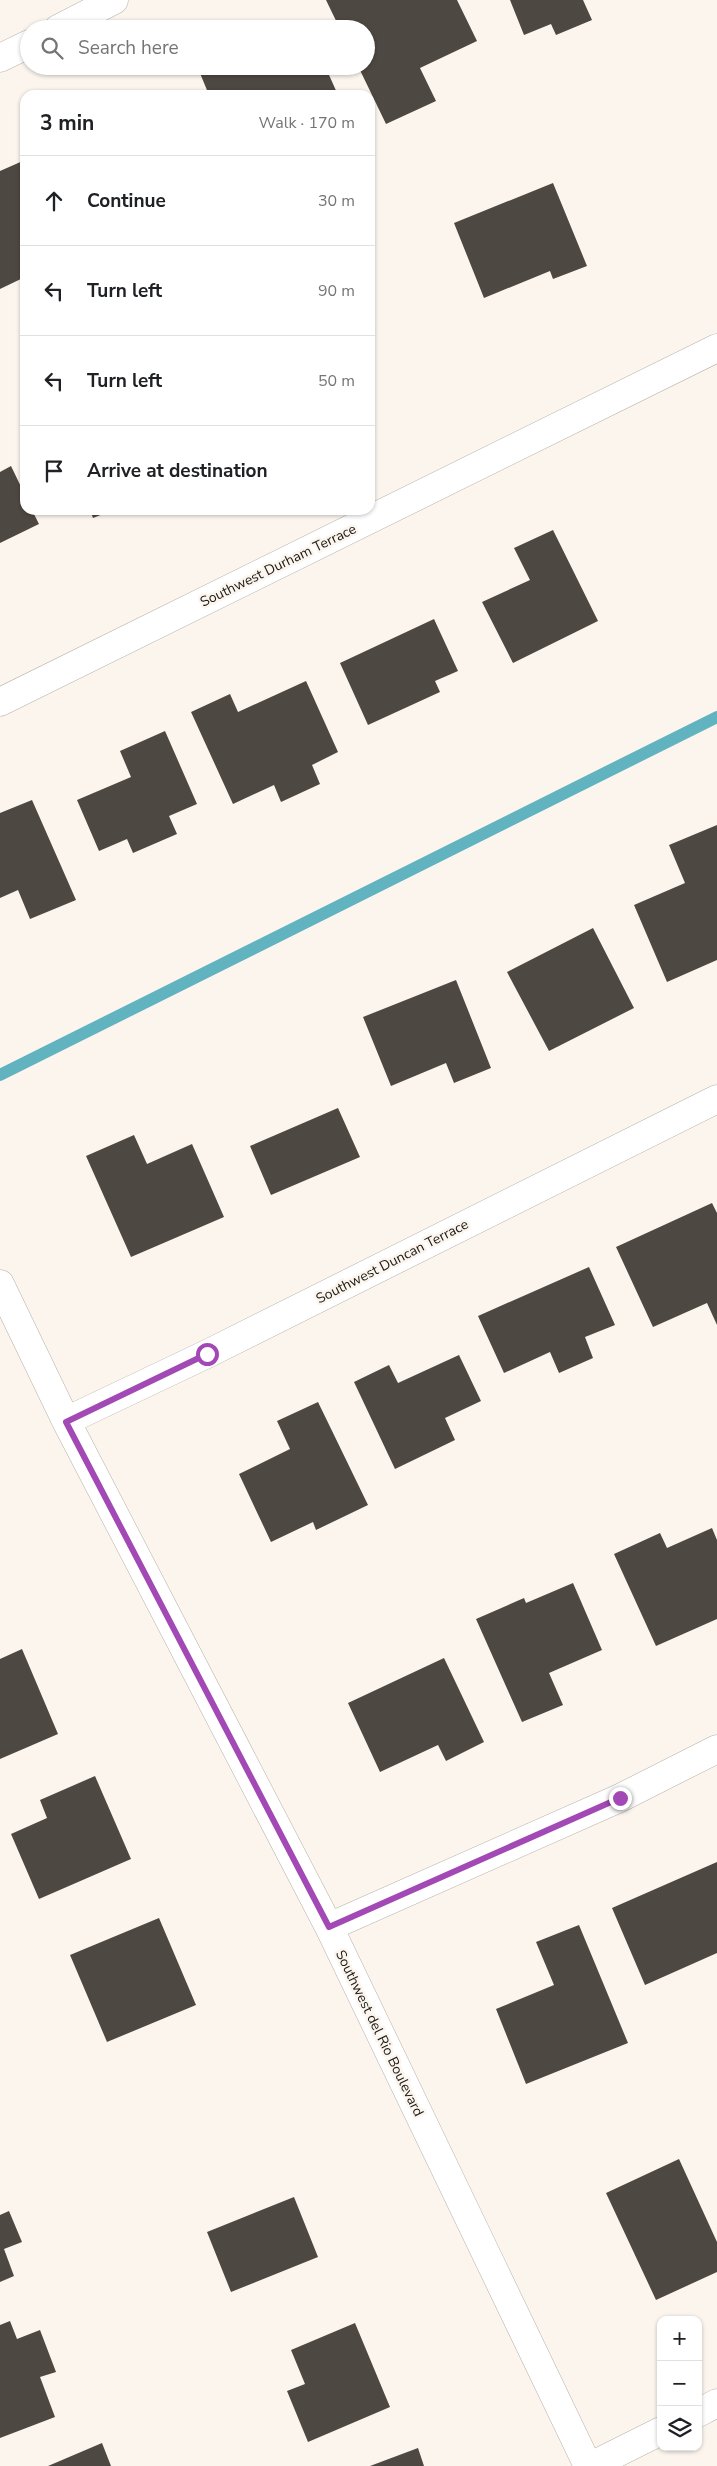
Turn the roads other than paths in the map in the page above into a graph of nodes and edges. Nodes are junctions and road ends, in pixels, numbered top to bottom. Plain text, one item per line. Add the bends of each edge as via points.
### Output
1 (114, 0) edge
2 (75, 20) edge
3 (20, 48) edge
4 (0, 58) edge
5 (717, 348) edge
6 (0, 702) edge
7 (717, 1099) edge
8 (0, 1284) edge
9 (66, 1422) junction
10 (717, 1749) edge
11 (329, 1927) junction
12 (717, 2403) edge
13 (702, 2411) edge
14 (657, 2433) edge
15 (589, 2466) edge

1 - 2 street
3 - 4 street
5 - 6 street, Southwest Durham Terrace
7 - 9 street, Southwest Duncan Terrace
8 - 9 street, Southwest del Rio Boulevard
9 - 11 street, Southwest del Rio Boulevard
10 - 11 street via 620,1798
11 - 15 street, Southwest del Rio Boulevard
12 - 13 street
14 - 15 street

